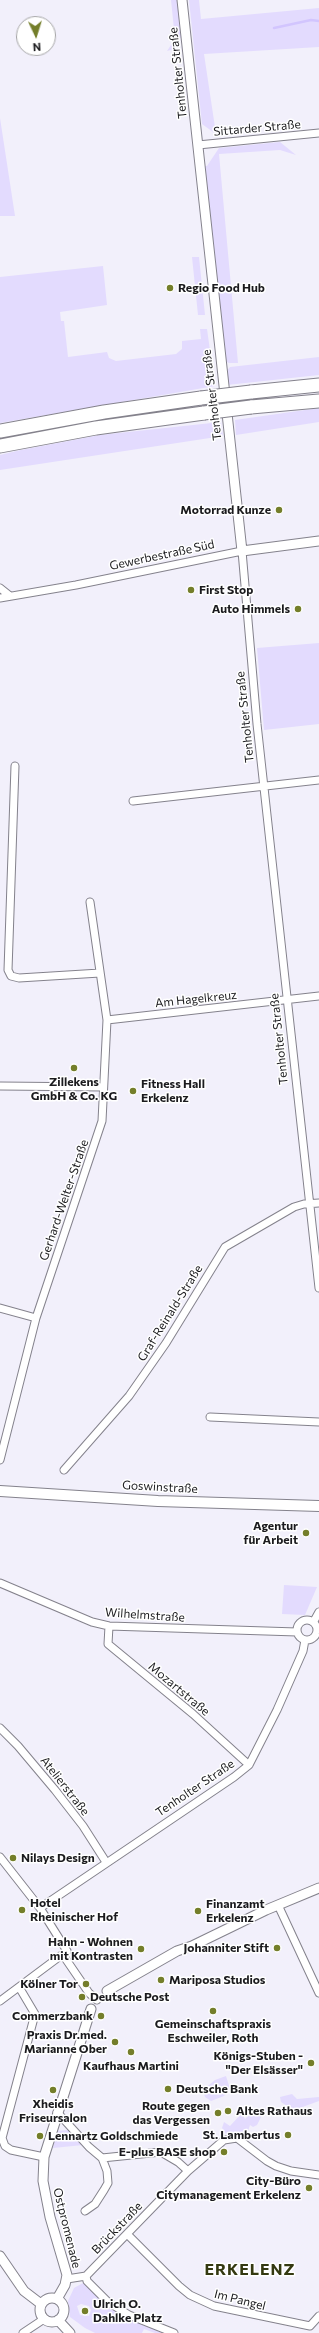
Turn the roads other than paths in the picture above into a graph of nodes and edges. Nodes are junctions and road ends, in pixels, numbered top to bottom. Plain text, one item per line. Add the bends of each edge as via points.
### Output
1 (182, 0) edge
2 (319, 133) edge
3 (198, 145) junction
4 (319, 385) edge
5 (319, 401) edge
6 (0, 431) edge
7 (0, 446) edge
8 (319, 541) edge
9 (242, 551) junction
10 (0, 588) edge
11 (10, 596) junction
12 (0, 598) edge
13 (15, 766) dead end
14 (319, 780) edge
15 (264, 787) junction
16 (133, 801) dead end
17 (90, 902) dead end
18 (100, 973) junction
19 (319, 996) edge
20 (287, 999) junction
21 (107, 1020) junction
22 (0, 1086) edge
23 (103, 1087) junction
24 (309, 1203) junction
25 (319, 1203) edge
26 (319, 1288) edge
27 (0, 1308) edge
28 (36, 1318) junction
29 (210, 1417) dead end
30 (319, 1422) edge
31 (0, 1460) edge
32 (64, 1470) dead end
33 (0, 1491) edge
34 (319, 1506) edge
35 (0, 1583) edge
36 (319, 1612) edge
37 (314, 1621) junction
38 (108, 1626) junction
39 (297, 1632) junction
40 (318, 1633) edge
41 (305, 1640) junction
42 (0, 1728) edge
43 (249, 1765) junction
44 (0, 1857) edge
45 (106, 1862) junction
46 (319, 1888) edge
47 (278, 1905) junction
48 (40, 1908) junction
49 (63, 1955) junction
50 (19, 1987) junction
51 (107, 1991) joint
52 (319, 1993) edge
53 (97, 2000) junction
54 (0, 2001) edge
55 (91, 2009) joint
56 (57, 2112) junction
57 (44, 2157) junction
58 (102, 2158) junction
59 (188, 2172) junction
60 (319, 2175) edge
61 (85, 2211) dead end
62 (128, 2235) junction
63 (0, 2256) edge
64 (86, 2276) junction
65 (67, 2279) junction
66 (57, 2299) junction
67 (41, 2304) junction
68 (319, 2316) edge
69 (44, 2319) junction
70 (58, 2320) junction
71 (23, 2333) edge
72 (70, 2333) edge
73 (174, 2333) edge

1 - 3 street, Tenholter Straße
2 - 3 street, Sittarder Straße
3 - 9 street, Tenholter Straße
4 - 6 highway, bridge via 201,398
5 - 7 highway, bridge via 251,407 96,428
8 - 9 street, Gewerbestraße Süd
9 - 11 street, Gewerbestraße Süd
9 - 15 street, Tenholter Straße
10 - 11 street
11 - 12 street, Gewerbestraße Süd
13 - 18 street via 8,970 11,976 18,978
14 - 15 street
15 - 16 street
15 - 20 street, Tenholter Straße
17 - 18 street, Gerhard-Welter-Straße
18 - 21 street, Gerhard-Welter-Straße
19 - 20 street, Am Hagelkreuz
20 - 21 street, Am Hagelkreuz
20 - 24 street, Tenholter Straße
21 - 23 street, Gerhard-Welter-Straße
22 - 23 street
23 - 28 street, Gerhard-Welter-Straße via 102,1121
24 - 25 street, Graf-Reinald-Straße
24 - 26 street, Tenholter Straße
24 - 32 street, Graf-Reinald-Straße via 294,1207 225,1247 166,1343 129,1396
27 - 28 street
28 - 31 street, Gerhard-Welter-Straße
29 - 30 street
33 - 34 main road, Goswinstraße via 172,1502
35 - 38 street, Wilhelmstraße via 92,1622
36 - 37 street
37 - 39 street via 307,1621
37 - 40 street
38 - 39 street, Wilhelmstraße
38 - 43 street, Mozartstraße via 108,1644 193,1714
39 - 41 street via 299,1638
40 - 41 street
41 - 43 street, Tenholter Straße via 303,1651 277,1710
42 - 45 street, Atelierstraße via 66,1804
43 - 45 street, Tenholter Straße via 234,1778
44 - 48 street
45 - 48 street, Tenholter Straße
46 - 47 street
47 - 51 street via 177,1951
47 - 52 street
48 - 49 street via 67,1949
49 - 50 street
49 - 53 street via 89,1993
50 - 54 street
50 - 57 street via 35,2014 2,2138 5,2146 11,2150
51 - 53 street, Ostpromenade
53 - 55 street, Ostpromenade
55 - 56 street, Ostpromenade
56 - 57 street, Ostpromenade
56 - 58 street
57 - 65 street, Ostpromenade via 43,2181
58 - 59 street via 161,2152 178,2162
58 - 61 street, Ostpromenade via 108,2183 95,2204
59 - 60 street, Brückstraße via 213,2148 231,2138 238,2139 276,2166
59 - 62 street, Brückstraße
62 - 64 street, Brückstraße
62 - 68 street, Im Pangel via 179,2286 190,2295 214,2306 310,2326
63 - 67 street via 24,2292
64 - 65 street
64 - 73 street via 87,2281 108,2302 129,2315
65 - 66 street
66 - 67 street via 47,2299
66 - 70 street via 64,2310
67 - 69 street via 40,2312
69 - 70 street via 51,2322
69 - 71 street
70 - 72 street

